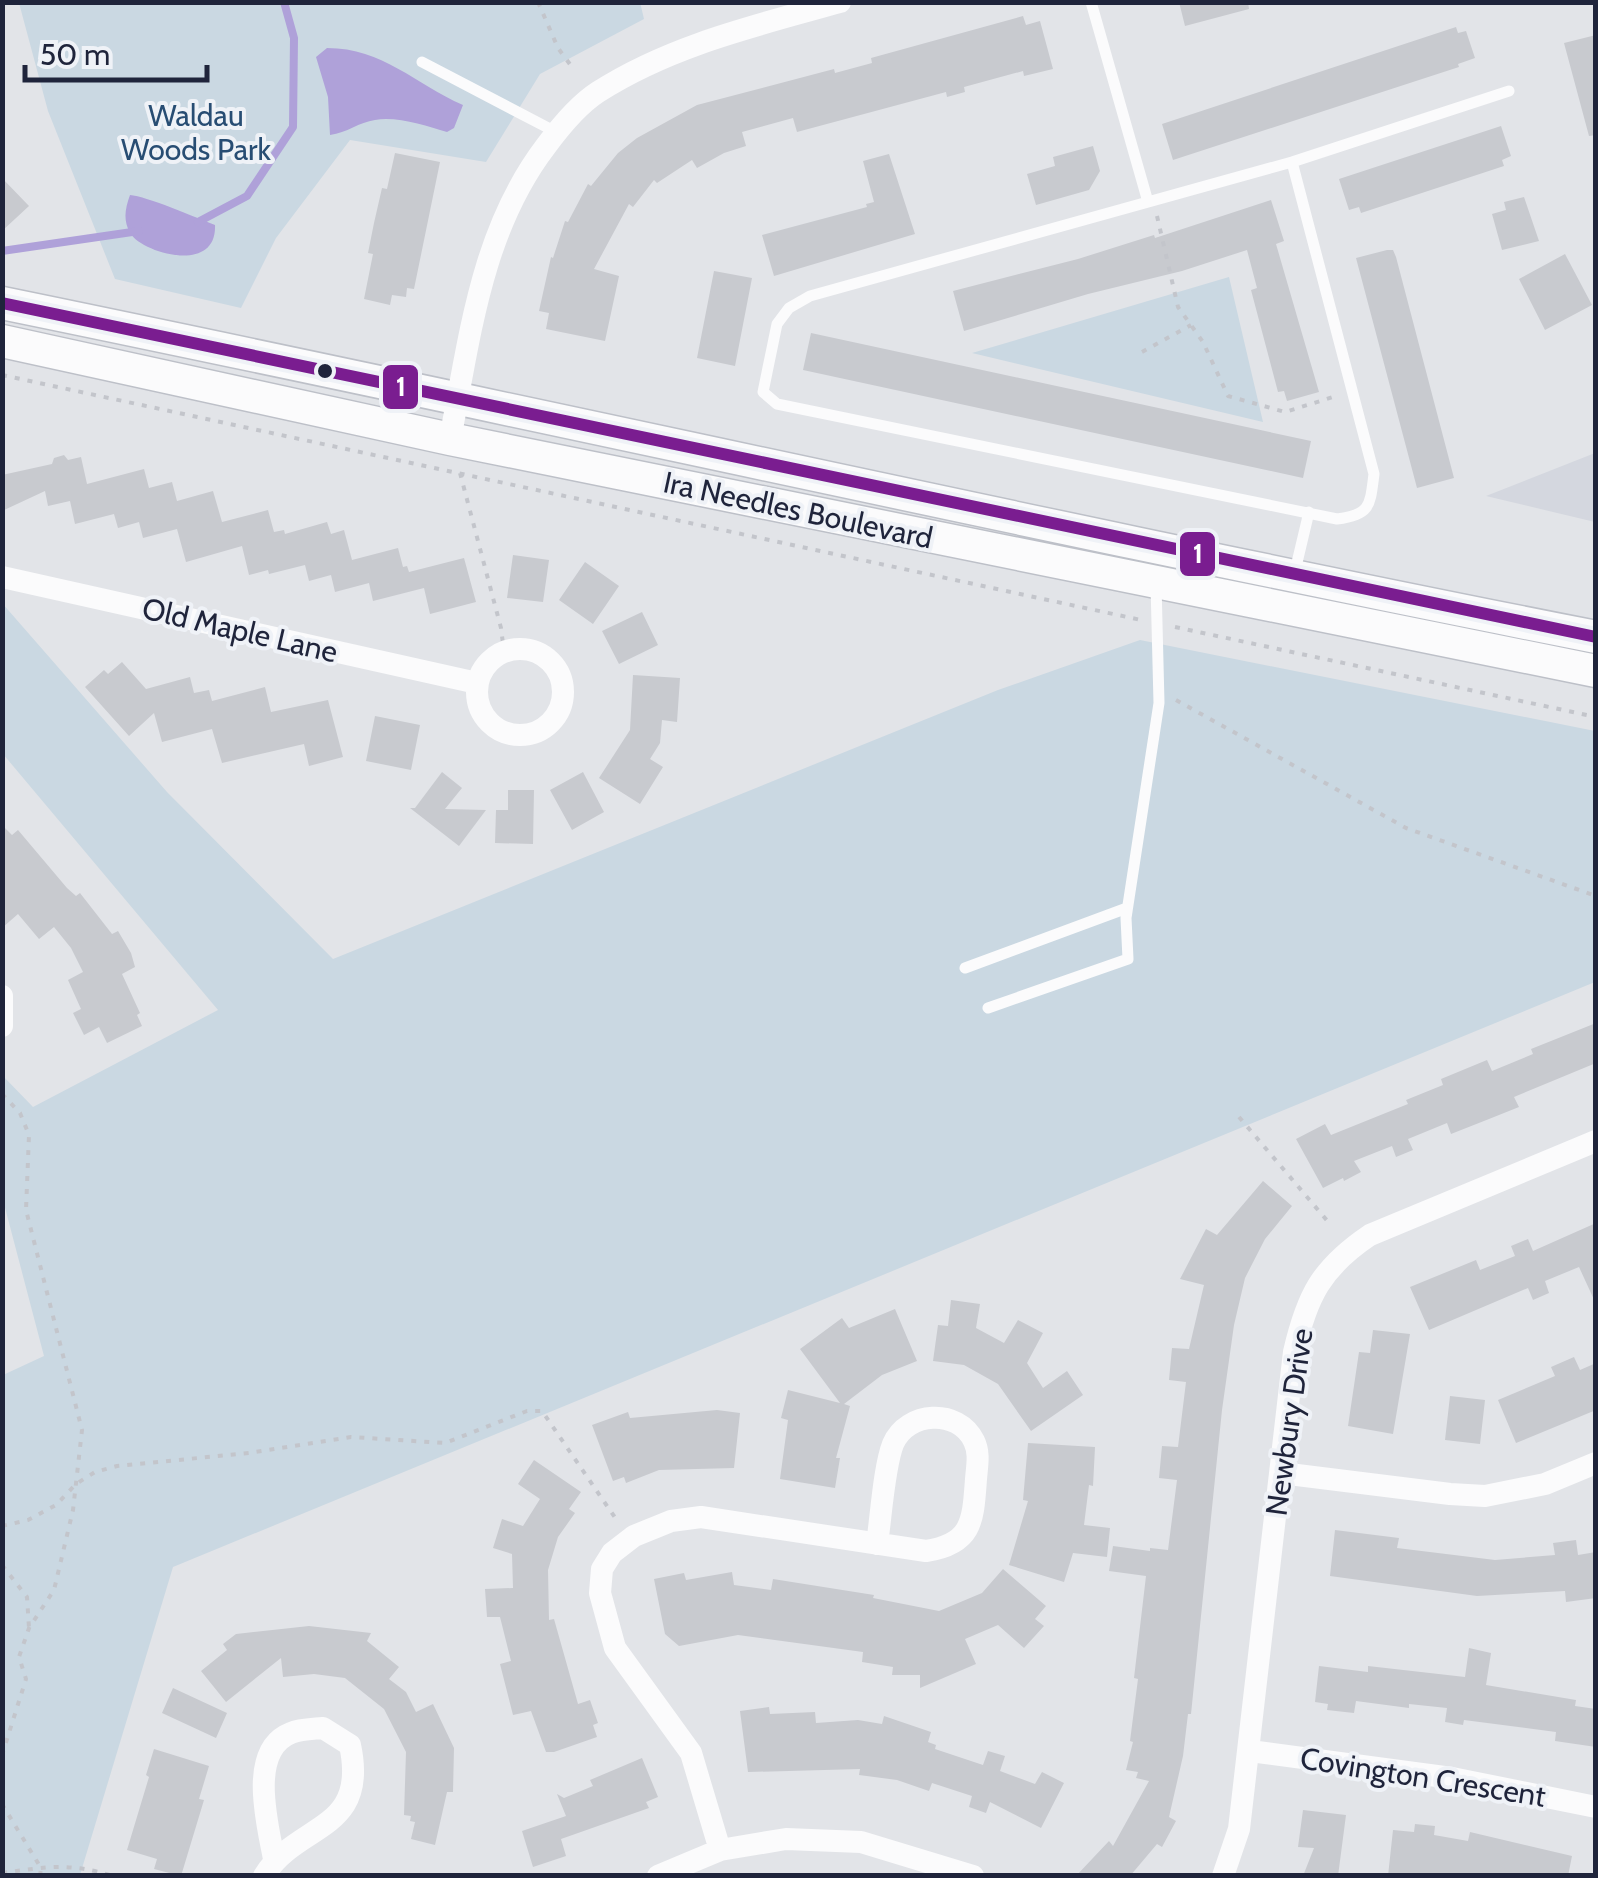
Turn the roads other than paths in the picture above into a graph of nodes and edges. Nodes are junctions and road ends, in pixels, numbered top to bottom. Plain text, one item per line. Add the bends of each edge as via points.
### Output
1 (840, 2) edge
2 (1091, 2) edge
3 (422, 62) dead end
4 (1509, 91) dead end
5 (556, 132) junction
6 (1292, 162) junction
7 (1148, 202) junction
8 (2, 304) edge
9 (2, 341) edge
10 (458, 396) junction
11 (450, 439) junction
12 (1310, 512) junction
13 (2, 577) edge
14 (1294, 578) junction
15 (1156, 584) junction
16 (1596, 637) edge
17 (1596, 671) edge
18 (477, 683) junction
19 (1127, 908) junction
20 (965, 968) dead end
21 (2, 996) edge
22 (988, 1008) dead end
23 (2, 1026) edge
24 (1596, 1141) edge
25 (1596, 1464) edge
26 (1281, 1473) junction
27 (877, 1544) junction
28 (1250, 1751) junction
29 (1596, 1807) edge
30 (720, 1850) junction
31 (269, 1867) edge
32 (658, 1876) edge
33 (973, 1876) edge
34 (1223, 1876) edge

1 - 5 street via 649,64 595,94
2 - 7 lane
3 - 5 lane
4 - 6 lane
5 - 10 street via 498,226
6 - 7 lane
6 - 12 lane via 1374,474 1370,504 1358,517 1337,520
7 - 12 lane via 810,296 777,324 763,392 777,404
8 - 10 main road, Ira Needles Boulevard
9 - 11 main road, Ira Needles Boulevard
10 - 11 street
10 - 14 main road, Ira Needles Boulevard
11 - 15 main road, Ira Needles Boulevard
12 - 14 lane
13 - 18 street, Old Maple Lane
14 - 16 main road, Ira Needles Boulevard
15 - 17 main road, Ira Needles Boulevard
15 - 19 lane via 1158,690
18 - 18 street via 486,720 504,733 540,731 561,704 559,676 549,660 521,649 486,664
19 - 20 lane
19 - 22 lane via 1128,959
21 - 23 street
24 - 26 street, Newbury Drive via 1393,1223 1346,1250 1302,1317
25 - 26 street via 1545,1484 1484,1496
26 - 28 street, Newbury Drive
27 - 27 street via 942,1549 969,1530 978,1453 963,1428 934,1417 904,1427 892,1445
27 - 30 street via 701,1518 670,1521 634,1536 602,1569 600,1593 614,1648 691,1753
28 - 29 street, Covington Crescent via 1452,1778
28 - 34 street, Newbury Drive via 1240,1829
30 - 32 street
30 - 33 street via 786,1840 861,1842
31 - 31 street via 345,1805 356,1774 350,1745 323,1728 288,1734 271,1753 262,1782

